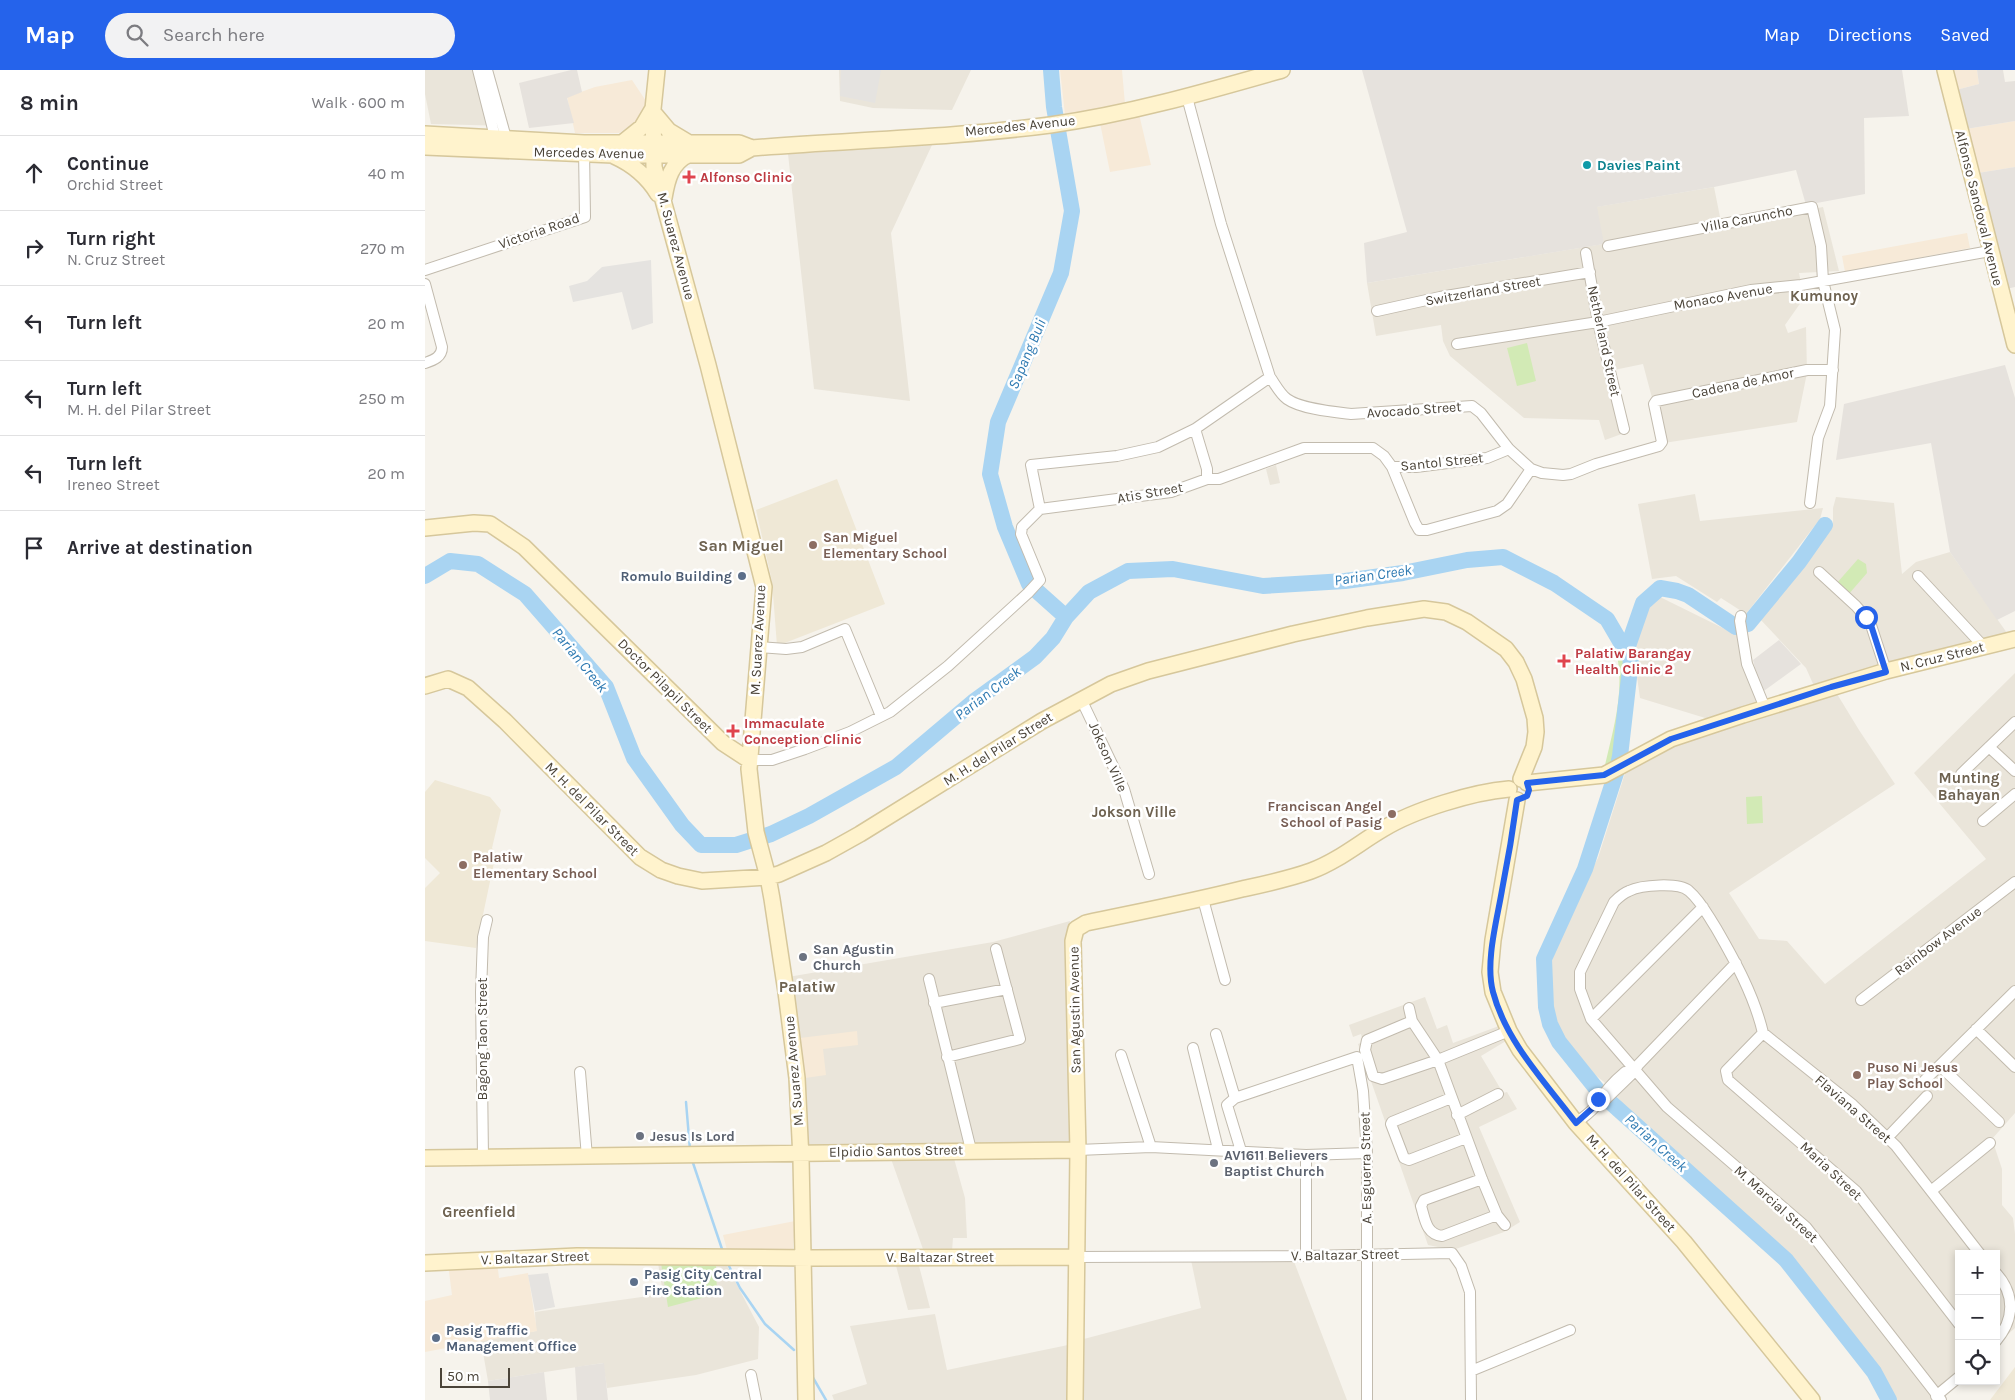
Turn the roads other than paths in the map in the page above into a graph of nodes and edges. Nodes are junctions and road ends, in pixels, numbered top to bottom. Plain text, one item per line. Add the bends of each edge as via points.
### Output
1 (478, 70) edge
2 (487, 70) edge
3 (657, 70) edge
4 (1281, 70) edge
5 (1945, 70) edge
6 (1187, 97) junction
7 (653, 111) junction
8 (425, 134) edge
9 (501, 138) junction
10 (425, 147) edge
11 (584, 149) junction
12 (617, 149) junction
13 (653, 149) junction
14 (690, 149) junction
15 (664, 203) junction
16 (1608, 246) dead end
17 (1990, 251) junction
18 (1586, 253) dead end
19 (425, 270) edge
20 (1589, 272) junction
21 (1823, 281) junction
22 (425, 284) edge
23 (1377, 311) dead end
24 (1598, 322) junction
25 (1457, 344) dead end
26 (2015, 345) edge
27 (425, 363) edge
28 (1833, 370) junction
29 (1270, 377) junction
30 (1195, 429) junction
31 (1624, 429) dead end
32 (1509, 449) junction
33 (1392, 467) junction
34 (1531, 470) junction
35 (1207, 479) junction
36 (1810, 503) dead end
37 (1040, 509) junction
38 (425, 528) edge
39 (1819, 572) dead end
40 (1918, 576) dead end
41 (1740, 622) dead end
42 (2015, 639) edge
43 (759, 647) junction
44 (1984, 647) junction
45 (1886, 672) junction
46 (425, 686) edge
47 (1081, 699) junction
48 (1765, 708) junction
49 (881, 716) junction
50 (2015, 722) edge
51 (1989, 746) junction
52 (749, 760) junction
53 (2015, 771) edge
54 (1961, 774) dead end
55 (1524, 781) junction
56 (1513, 794) junction
57 (2015, 794) edge
58 (1983, 821) dead end
59 (1149, 874) dead end
60 (768, 876) junction
61 (2015, 882) edge
62 (1203, 899) junction
63 (1703, 907) junction
64 (487, 920) dead end
65 (996, 949) dead end
66 (1736, 963) junction
67 (929, 979) dead end
68 (1225, 980) dead end
69 (1007, 989) junction
70 (2014, 995) edge
71 (1861, 1000) dead end
72 (934, 1002) junction
73 (1409, 1008) dead end
74 (1591, 1019) junction
75 (1412, 1020) junction
76 (1976, 1029) junction
77 (1509, 1031) junction
78 (1763, 1033) junction
79 (1216, 1034) dead end
80 (1193, 1048) dead end
81 (1121, 1055) dead end
82 (947, 1057) junction
83 (1438, 1060) junction
84 (1939, 1066) junction
85 (2015, 1067) edge
86 (1634, 1068) junction
87 (580, 1072) dead end
88 (1924, 1081) dead end
89 (1498, 1094) dead end
90 (1927, 1096) dead end
91 (1235, 1098) junction
92 (1451, 1098) junction
93 (1457, 1115) junction
94 (1999, 1122) dead end
95 (1576, 1123) junction
96 (1466, 1138) junction
97 (1887, 1138) junction
98 (1990, 1143) dead end
99 (1151, 1147) junction
100 (1218, 1149) junction
101 (971, 1150) junction
102 (1077, 1150) junction
103 (1241, 1151) junction
104 (801, 1152) junction
105 (1367, 1153) junction
106 (1306, 1155) junction
107 (587, 1157) junction
108 (425, 1158) edge
109 (483, 1158) junction
110 (1482, 1179) junction
111 (1931, 1191) junction
112 (1497, 1215) junction
113 (1505, 1225) dead end
114 (1977, 1250) edge
115 (1367, 1255) junction
116 (1307, 1256) junction
117 (1077, 1257) junction
118 (803, 1258) junction
119 (425, 1263) edge
120 (2000, 1278) edge
121 (1955, 1319) edge
122 (1570, 1330) dead end
123 (1997, 1340) edge
124 (1471, 1370) junction
125 (751, 1376) dead end
126 (1955, 1381) edge
127 (1939, 1398) edge
128 (756, 1400) edge
129 (805, 1400) edge
130 (1075, 1400) edge
131 (1367, 1400) edge
132 (1471, 1400) edge
133 (1812, 1400) edge

1 - 9 street
2 - 9 street
3 - 7 street, M. Suarez Avenue
4 - 6 street, Mercedes Avenue
5 - 17 street, Alfonso Sandoval Avenue
6 - 14 street, Mercedes Avenue via 1049,125 1005,130 752,148 739,143
6 - 29 street, Avocado Street via 1221,224
7 - 12 street via 642,127
7 - 13 street, M. Suarez Avenue
7 - 14 street
8 - 9 street, Mercedes Avenue
9 - 11 street, Mercedes Avenue
10 - 11 street, Mercedes Avenue
11 - 12 street, Mercedes Avenue
11 - 19 street, Victoria Road via 585,217
12 - 13 street, Mercedes Avenue
12 - 15 street via 644,175
13 - 14 street, Mercedes Avenue
13 - 15 street, M. Suarez Avenue via 654,167
14 - 15 street via 674,165
15 - 43 street, M. Suarez Avenue via 764,587
16 - 21 street, Villa Caruncho via 1813,207 1821,246
17 - 21 street, Monaco Avenue
17 - 26 street, Alfonso Sandoval Avenue
18 - 20 street, Netherland Street
20 - 23 street, Switzerland Street
20 - 24 street, Netherland Street
21 - 24 street, Monaco Avenue via 1751,290
21 - 28 street via 1835,330
22 - 27 street via 442,346 437,358
24 - 25 street, Monaco Avenue
24 - 31 street, Netherland Street
28 - 34 street, Cadena de Amor via 1807,370 1654,403 1661,440 1659,446 1571,474 1554,475
28 - 36 street via 1830,406 1818,438
29 - 30 street
29 - 32 street, Avocado Street via 1285,398 1338,413 1472,406
30 - 35 street via 1207,468
30 - 37 street via 1158,447 1117,456 1031,465
32 - 33 street, Santol Street via 1487,458
32 - 34 street, Avocado Street
33 - 34 street via 1419,530 1497,512 1507,504
33 - 35 street, Santol Street via 1373,448 1303,448 1219,479
35 - 37 street, Atis Street via 1171,492
37 - 49 street via 1022,527 1021,534 1040,580 948,666
38 - 52 street, Doctor Pilapil Street via 490,524 524,547 723,743
39 - 45 street via 1870,622
40 - 44 street
41 - 48 street via 1747,664
42 - 44 street, N. Cruz Street
43 - 49 street via 802,647 845,629
43 - 52 street, M. Suarez Avenue
44 - 45 street, N. Cruz Street
45 - 48 street, N. Cruz Street
46 - 60 street, M. H. del Pilar Street via 448,678 468,688 640,857 661,870 702,882
47 - 55 street, M. H. del Pilar Street via 1148,671 1293,634 1424,609 1446,612 1467,622 1506,649 1524,679 1535,718 1536,740
47 - 59 street, Jokson Ville via 1124,789
47 - 60 street, M. H. del Pilar Street via 860,834 826,853
48 - 55 street, N. Cruz Street via 1671,739 1608,773
49 - 52 street via 850,732 772,760
50 - 51 street
51 - 53 street
51 - 54 street
52 - 60 street, M. Suarez Avenue via 757,838
55 - 56 street, M. H. del Pilar Street via 1529,790 1527,796
56 - 62 street, San Agustin Avenue via 1491,790 1467,796 1398,821 1334,861 1309,872
56 - 77 street, M. H. del Pilar Street via 1490,972 1493,992
57 - 58 street
60 - 104 street, M. Suarez Avenue via 797,1076
61 - 71 street, Rainbow Avenue
62 - 68 street
62 - 102 street, San Agustin Avenue via 1086,923 1076,929 1073,941
63 - 66 street, M. Marcial Street
63 - 74 street
63 - 74 street, M. Marcial Street via 1686,889 1672,886 1636,888 1620,896 1609,910 1580,972 1579,989
64 - 109 street, Bagong Taon Street via 483,937 481,992
65 - 69 street
66 - 78 street
66 - 86 street
67 - 72 street
69 - 72 street
69 - 82 street via 1020,1039
70 - 76 street
72 - 82 street
73 - 75 street
74 - 86 street, M. Marcial Street
75 - 83 street
75 - 83 street via 1367,1040 1365,1050 1373,1076 1382,1079
76 - 84 street
76 - 85 street
77 - 83 street
77 - 95 street, M. H. del Pilar Street
78 - 97 street, Flaviana Street via 1853,1105
78 - 121 street, Maria Street via 1726,1071 1728,1080 1856,1191
79 - 91 street
80 - 100 street
81 - 99 street
82 - 101 street
83 - 92 street
84 - 88 street
84 - 94 street
86 - 95 street
86 - 127 street, M. Marcial Street via 1667,1107 1806,1227
87 - 107 street
89 - 93 street
90 - 97 street
91 - 103 street via 1227,1105
91 - 105 street, A. Esguerra Street via 1357,1057
92 - 93 street
92 - 96 street via 1391,1124 1404,1158 1409,1160
93 - 96 street
95 - 133 street, M. H. del Pilar Street via 1684,1242
96 - 110 street
97 - 111 street, Flaviana Street
98 - 111 street
99 - 100 street, Elpidio Santos Street
99 - 102 street, Elpidio Santos Street
100 - 103 street, Elpidio Santos Street
101 - 102 street, Elpidio Santos Street
101 - 104 street, Elpidio Santos Street
102 - 117 street, San Agustin Avenue
103 - 106 street, Elpidio Santos Street
104 - 107 street, Elpidio Santos Street
104 - 118 street, M. Suarez Avenue
105 - 106 street, Elpidio Santos Street
105 - 115 street, A. Esguerra Street
106 - 116 street
107 - 109 street, Elpidio Santos Street
108 - 109 street, Elpidio Santos Street
110 - 112 street
110 - 112 street via 1424,1200 1421,1206 1429,1231 1442,1236
111 - 114 street, Flaviana Street
112 - 113 street
115 - 116 street, V. Baltazar Street
115 - 124 street, V. Baltazar Street via 1448,1252 1455,1255 1470,1292
115 - 131 street, A. Esguerra Street
116 - 117 street, V. Baltazar Street
117 - 118 street, V. Baltazar Street
117 - 130 street, San Agustin Avenue
118 - 119 street, V. Baltazar Street via 577,1256
118 - 129 street, M. Suarez Avenue
120 - 123 street via 2007,1288 2011,1307 2008,1324
122 - 124 street
124 - 132 street
125 - 128 street
126 - 127 street

